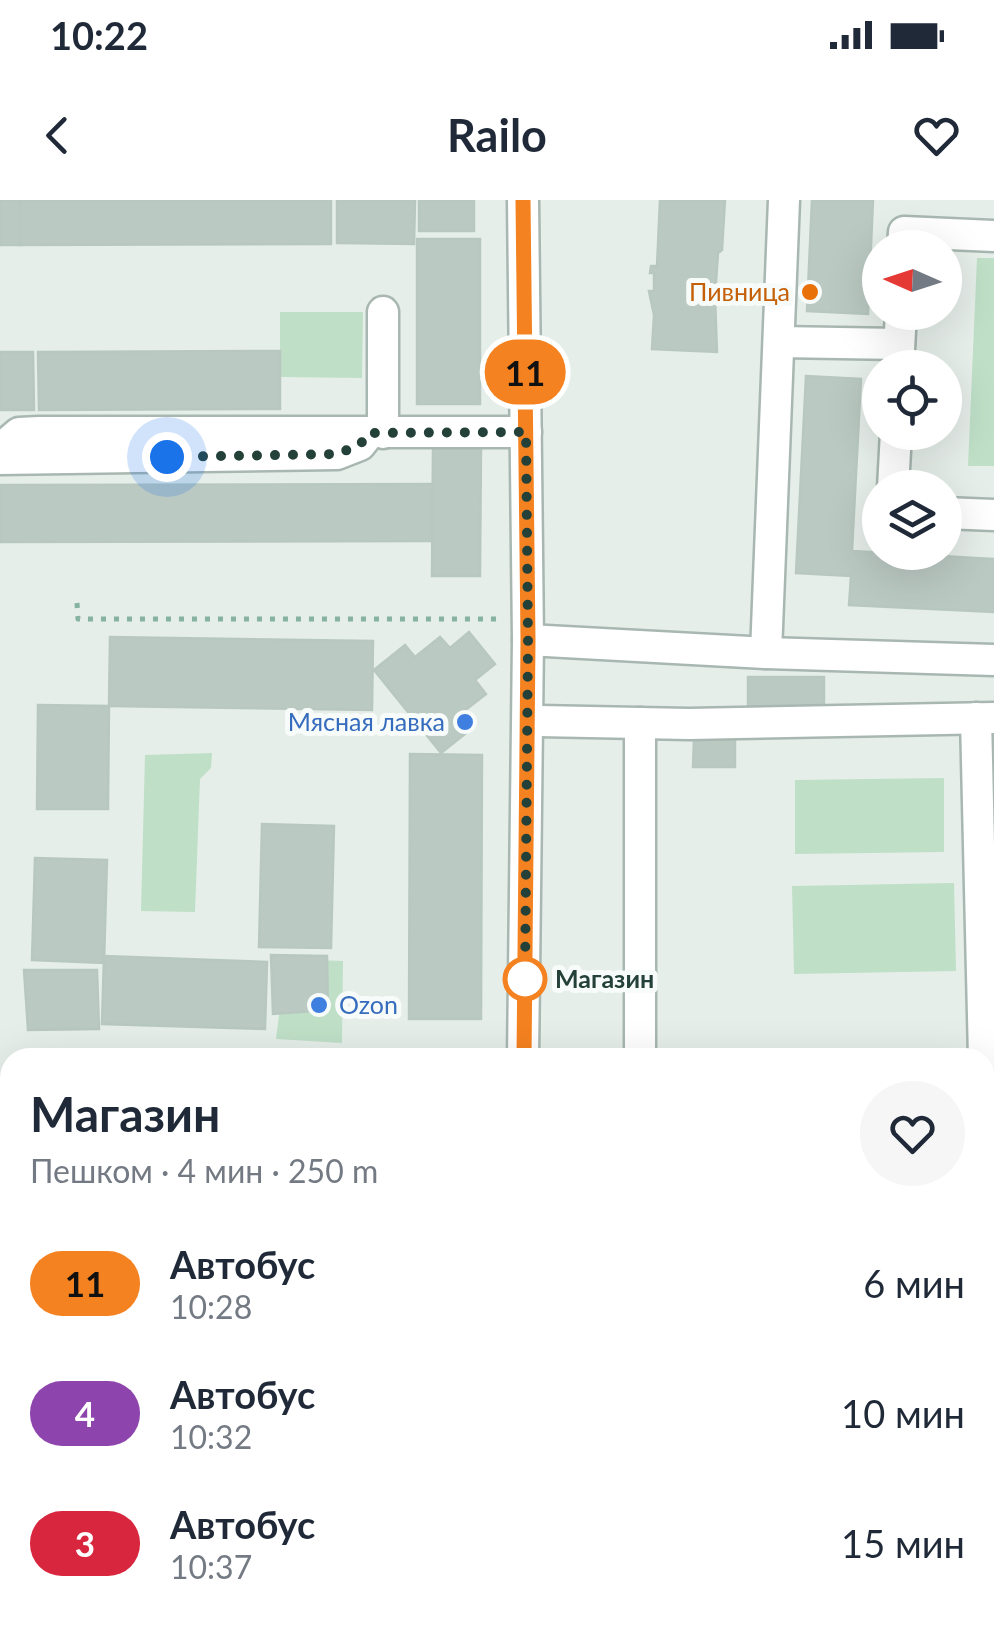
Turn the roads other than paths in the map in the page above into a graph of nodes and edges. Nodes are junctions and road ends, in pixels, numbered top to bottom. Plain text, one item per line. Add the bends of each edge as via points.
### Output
1 (523, 200) edge
2 (784, 200) edge
3 (962, 235) edge
4 (994, 236) edge
5 (383, 312) dead end
6 (779, 342) junction
7 (862, 352) edge
8 (526, 432) junction
9 (376, 433) junction
10 (133, 445) junction
11 (0, 449) edge
12 (0, 460) edge
13 (962, 514) edge
14 (994, 515) edge
15 (518, 630) junction
16 (766, 653) junction
17 (994, 660) edge
18 (985, 718) edge
19 (539, 721) dead end
20 (640, 723) junction
21 (524, 1048) edge
22 (640, 1048) edge
23 (984, 1048) edge

1 - 8 street
2 - 6 street
3 - 4 street
5 - 9 street
6 - 7 street
6 - 16 street
8 - 9 street
8 - 15 street
9 - 10 street via 337,454
10 - 11 street via 19,433
10 - 12 street
13 - 14 street
15 - 16 street
15 - 21 street
16 - 17 street
18 - 20 street
18 - 23 street
19 - 20 street
20 - 22 street

